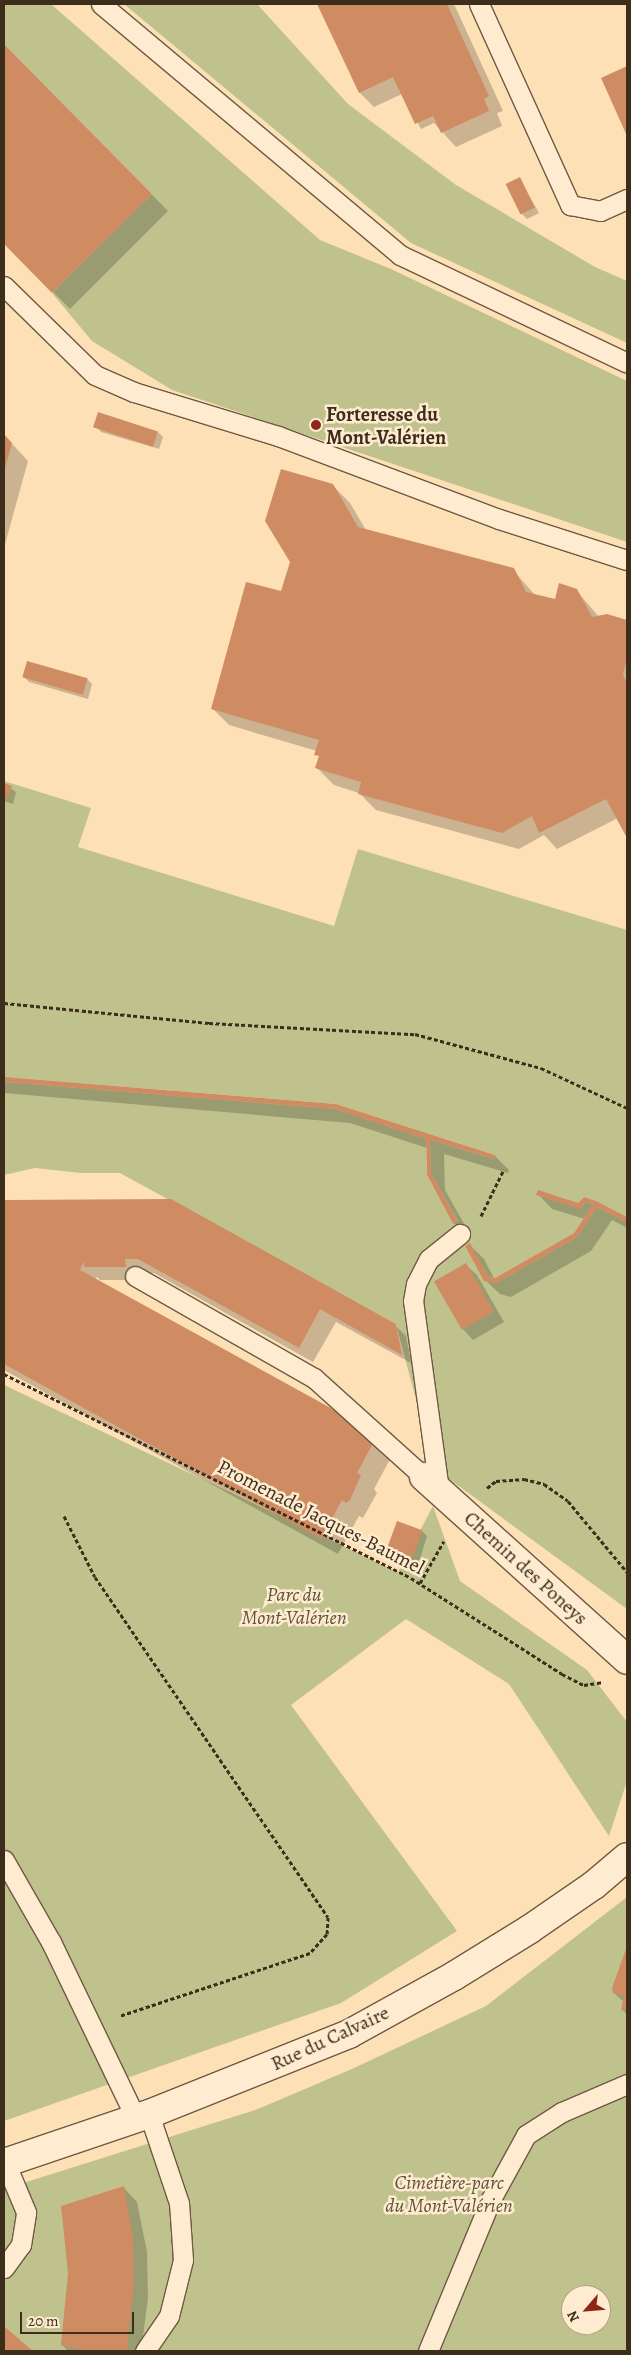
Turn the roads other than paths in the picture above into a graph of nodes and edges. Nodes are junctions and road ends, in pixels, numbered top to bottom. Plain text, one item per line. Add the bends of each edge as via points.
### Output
1 (101, 4) edge
2 (483, 5) edge
3 (627, 199) edge
4 (4, 286) edge
5 (627, 363) edge
6 (627, 560) edge
7 (460, 1234) road end
8 (136, 1276) dead end
9 (432, 1483) junction
10 (619, 1670) edge
11 (627, 1857) edge
12 (4, 1860) edge
13 (627, 2084) edge
14 (142, 2116) junction
15 (5, 2163) edge
16 (4, 2268) edge
17 (145, 2351) edge
18 (428, 2351) edge

1 - 5 lane via 400,255
2 - 3 lane via 570,205 600,211
4 - 6 lane via 95,375 134,392 278,436 499,519
7 - 9 lane via 429,1259 416,1284 413,1301
8 - 9 lane via 314,1378
9 - 10 street, Chemin des Poneys
11 - 14 street, Rue du Calvaire via 594,1885 530,1929 454,1976 349,2034
12 - 14 lane
13 - 18 lane via 562,2112 526,2135 491,2199
14 - 15 street, Rue du Calvaire
14 - 17 lane via 179,2203 183,2260 169,2316
15 - 16 lane via 26,2212 22,2245

